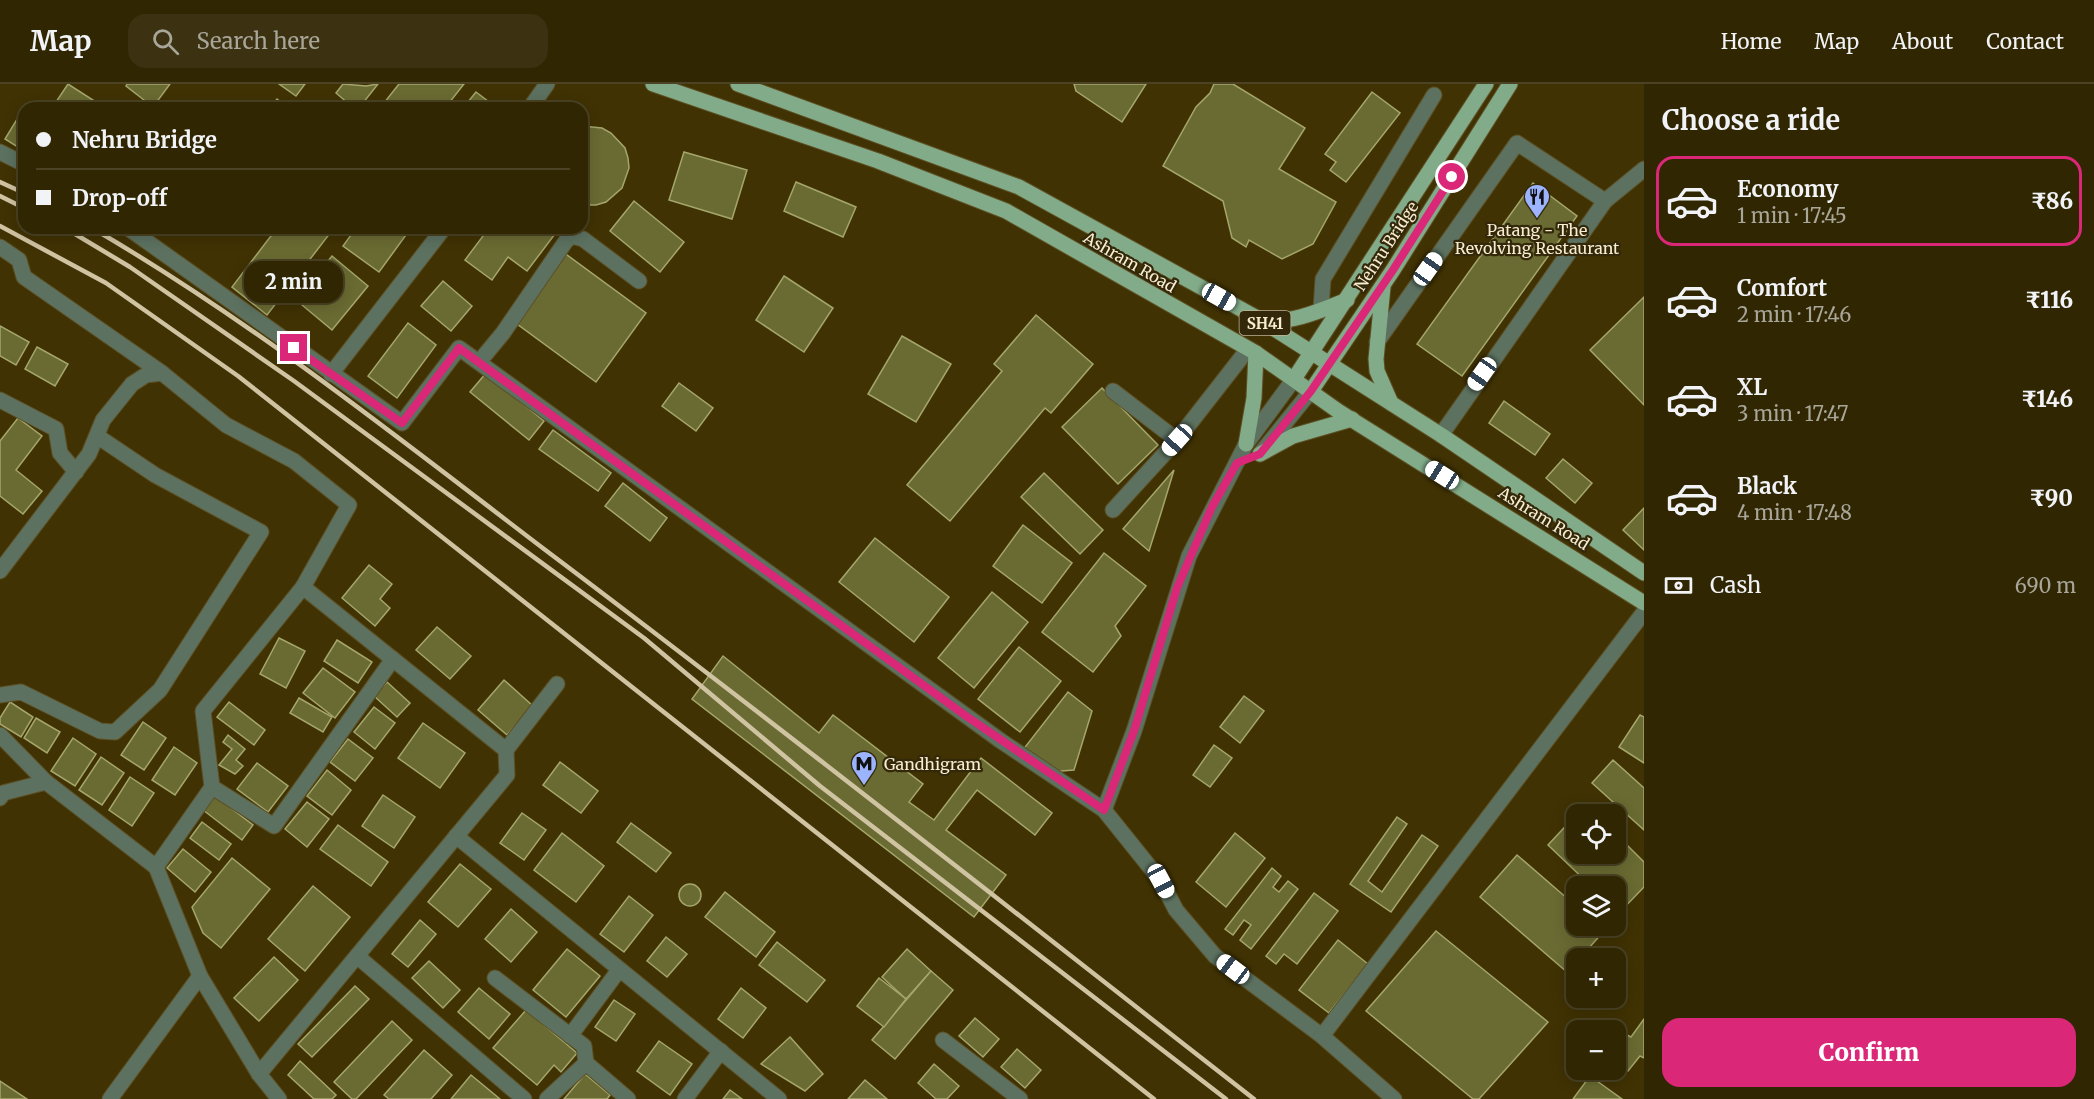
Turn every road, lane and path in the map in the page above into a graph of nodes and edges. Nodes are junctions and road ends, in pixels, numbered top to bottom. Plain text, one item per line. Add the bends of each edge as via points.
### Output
1 (547, 84) edge
2 (653, 84) edge
3 (738, 84) edge
4 (1486, 84) edge
5 (1510, 84) edge
6 (1434, 95) dead end
7 (534, 102) edge
8 (0, 152) edge
9 (18, 161) edge
10 (1644, 169) edge
11 (1605, 201) junction
12 (136, 234) edge
13 (439, 234) edge
14 (0, 247) edge
15 (639, 282) dead end
16 (1384, 284) junction
17 (1347, 300) junction
18 (1321, 310) junction
19 (1259, 320) junction
20 (1377, 342) junction
21 (1252, 351) junction
22 (1312, 353) junction
23 (479, 362) junction
24 (1329, 364) junction
25 (162, 373) junction
26 (331, 374) junction
27 (1294, 379) junction
28 (1113, 391) dead end
29 (1311, 391) junction
30 (0, 400) edge
31 (1391, 403) junction
32 (1352, 419) junction
33 (1441, 435) junction
34 (97, 436) junction
35 (1177, 440) junction
36 (1246, 444) junction
37 (1260, 454) junction
38 (1237, 463) junction
39 (76, 472) junction
40 (1113, 510) dead end
41 (0, 571) edge
42 (1644, 573) edge
43 (303, 587) junction
44 (1644, 603) edge
45 (1644, 612) edge
46 (393, 659) junction
47 (557, 684) dead end
48 (0, 695) edge
49 (0, 735) edge
50 (506, 750) junction
51 (46, 782) junction
52 (212, 787) junction
53 (0, 798) edge
54 (1104, 810) junction
55 (456, 836) junction
56 (156, 867) junction
57 (357, 956) junction
58 (619, 970) junction
59 (200, 976) junction
60 (495, 978) dead end
61 (570, 1036) junction
62 (1322, 1036) junction
63 (944, 1040) dead end
64 (721, 1051) junction
65 (586, 1063) junction
66 (260, 1074) junction
67 (110, 1099) edge
68 (278, 1099) edge
69 (524, 1099) edge
70 (547, 1099) edge
71 (628, 1099) edge
72 (685, 1099) edge
73 (780, 1099) edge
74 (1020, 1099) edge
75 (1394, 1099) edge

1 - 7 street
2 - 21 main road, Ashram Road via 878,161 1006,211
3 - 19 main road, Ashram Road / SH41 via 1019,187
4 - 17 main road, Nehru Bridge
5 - 16 main road, Nehru Bridge
6 - 18 street via 1323,279
8 - 9 street
10 - 11 street
11 - 20 street via 1517,143
11 - 33 street
12 - 26 street
13 - 26 street
14 - 25 street via 19,260 24,277
15 - 23 street via 583,239 572,236
16 - 20 main road
16 - 24 main road, Nehru Bridge
17 - 18 main road
17 - 22 main road, Nehru Bridge
18 - 19 main road via 1273,322
19 - 22 main road, Ashram Road / SH41
20 - 31 main road via 1377,371
21 - 27 main road, Ashram Road
21 - 35 street
21 - 36 main road via 1254,398
22 - 24 main road, Ashram Road / SH41
22 - 27 main road, Nehru Bridge
23 - 26 street via 459,348 402,423
23 - 54 street via 966,716
24 - 29 main road, Nehru Bridge
24 - 31 main road, Ashram Road / SH41
25 - 34 street via 146,375 132,384 103,420
25 - 43 street via 226,424 294,461 349,505
27 - 29 main road, Ashram Road
27 - 36 street
28 - 35 street
29 - 32 main road, Ashram Road
29 - 37 street
30 - 39 street via 56,429 60,453
31 - 33 main road, Ashram Road / SH41
32 - 37 main road via 1293,436
32 - 44 main road, Ashram Road
33 - 42 main road, Ashram Road / SH41
34 - 39 street
34 - 48 street via 155,475 261,532 160,690 115,732 100,731 21,692
35 - 40 street
36 - 38 street
37 - 38 street
38 - 54 street via 1189,556 1134,731
39 - 41 street
43 - 46 street
43 - 52 street via 203,711
45 - 62 street
46 - 50 street
46 - 52 street via 274,826
47 - 50 street
49 - 51 street
50 - 55 street via 507,775
51 - 53 street via 3,793
51 - 56 street
52 - 56 street
54 - 62 street via 1161,881 1176,910 1215,956
55 - 57 street
55 - 58 street
56 - 59 street
57 - 66 street
57 - 69 street
58 - 61 street
58 - 64 street
59 - 66 street
59 - 67 street
60 - 61 street
61 - 65 street via 584,1046
62 - 75 street
63 - 74 street
64 - 72 street
64 - 73 street
65 - 70 street
65 - 71 street
66 - 68 street

